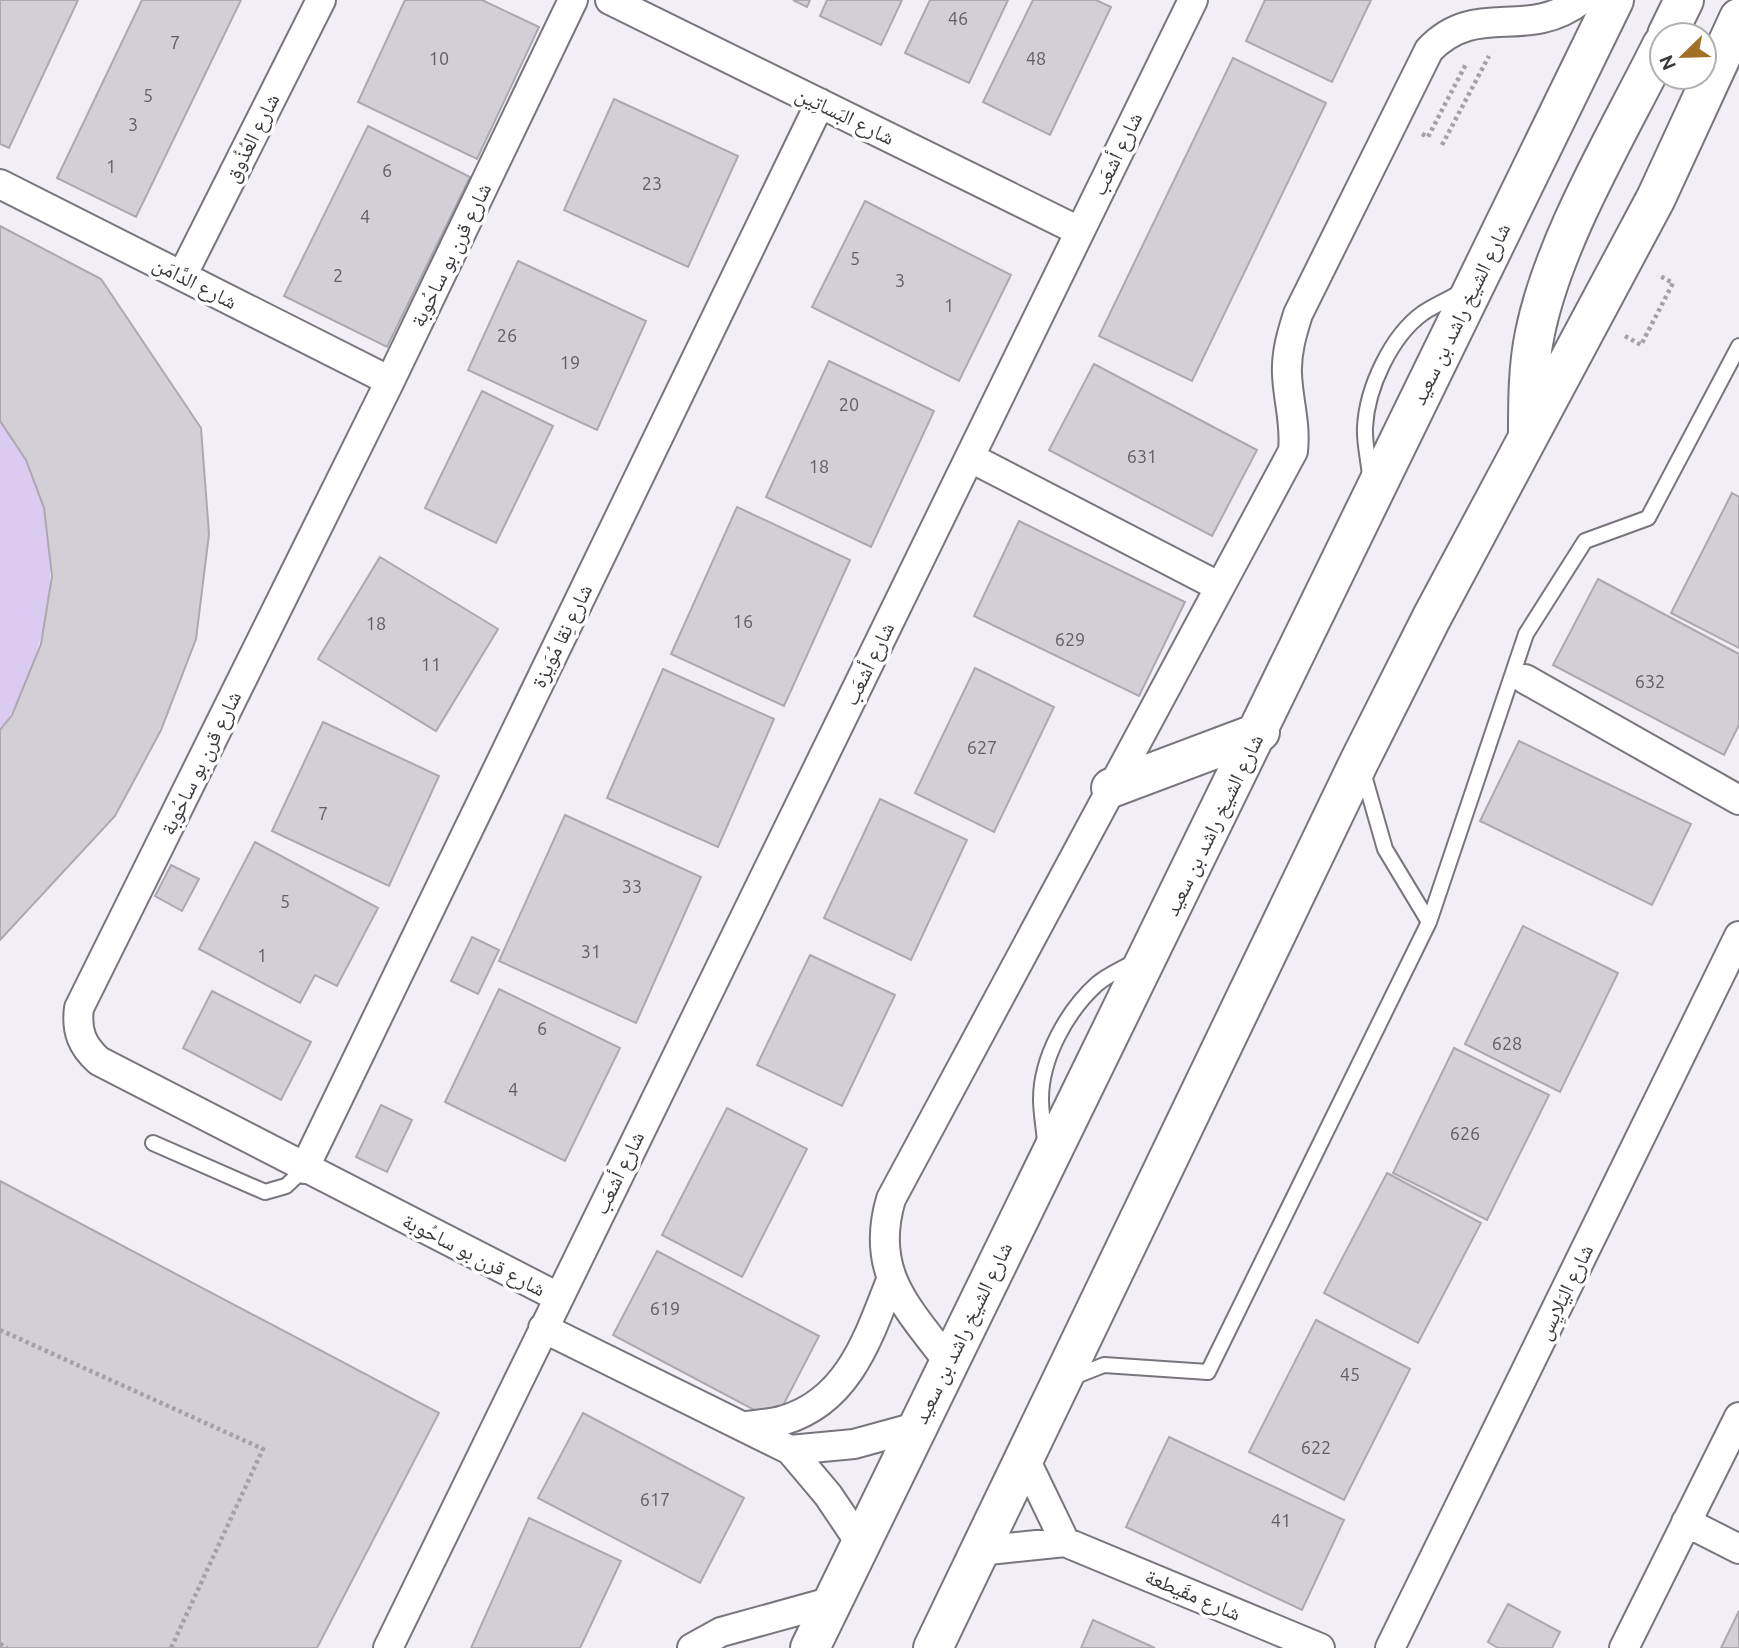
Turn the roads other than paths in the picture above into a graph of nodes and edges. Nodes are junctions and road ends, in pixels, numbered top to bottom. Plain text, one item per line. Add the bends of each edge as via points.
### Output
1 (321, 0) edge
2 (573, 0) edge
3 (610, 0) edge
4 (1193, 0) edge
5 (1581, 0) edge
6 (1614, 0) edge
7 (1684, 0) edge
8 (1674, 21) edge
9 (1737, 29) edge
10 (1648, 73) edge
11 (820, 103) junction
12 (0, 184) edge
13 (1079, 231) junction
14 (183, 276) junction
15 (1739, 346) edge
16 (390, 381) junction
17 (1528, 440) junction
18 (971, 458) junction
19 (1220, 587) junction
20 (1525, 679) dead end
21 (1260, 732) junction
22 (1360, 760) junction
23 (1111, 788) junction
24 (1739, 800) edge
25 (1429, 922) junction
26 (1739, 936) edge
27 (153, 1143) dead end
28 (304, 1169) junction
29 (891, 1280) junction
30 (558, 1297) junction
31 (543, 1328) junction
32 (950, 1364) junction
33 (1060, 1382) junction
34 (1739, 1416) edge
35 (747, 1426) junction
36 (916, 1427) junction
37 (790, 1450) junction
38 (1025, 1459) junction
39 (1686, 1522) junction
40 (1065, 1542) junction
41 (861, 1544) junction
42 (1739, 1549) edge
43 (979, 1551) junction
44 (833, 1601) junction
45 (388, 1648) edge
46 (692, 1648) edge
47 (810, 1648) edge
48 (933, 1648) edge
49 (1320, 1648) edge
50 (1390, 1648) edge
51 (1623, 1648) edge

1 - 14 street, شارع العُذُوق
2 - 16 street, شارع قرن بو ساحُوبة
3 - 11 street, شارع البَساتِين
4 - 13 street, شارع أشعَب
5 - 19 street via 1549,18 1462,25 1429,50 1298,314 1289,343 1287,373 1296,427 1293,451
6 - 21 main road, شارع الشيخ راشد بن سعيد
7 - 8 main road
9 - 17 main road via 1656,198
10 - 17 main road via 1549,282 1535,334
11 - 13 street, شارع البَساتِين
11 - 28 street, شارع نِقا مُوَيزة
12 - 14 street, شارع الدَّامَن
13 - 18 street, شارع أشعَب
14 - 16 street, شارع الدَّامَن
15 - 25 lane via 1648,517 1585,541 1526,634
16 - 28 street, شارع قرن بو ساحُوبة via 79,1008 83,1043 99,1061
17 - 22 main road
18 - 19 street
18 - 30 street, شارع أشعَب
19 - 23 street
20 - 24 street
21 - 23 main road
21 - 32 main road, شارع الشيخ راشد بن سعيد
22 - 25 lane via 1385,849
22 - 33 main road
23 - 29 street via 891,1199 883,1225 883,1253
25 - 33 lane via 1208,1372 1104,1365
26 - 50 street, شارع اليَلايِس
27 - 28 lane via 265,1192 286,1186
28 - 30 street, شارع قرن بو ساحُوبة
29 - 32 street
29 - 35 street via 848,1376 820,1403 785,1420
30 - 31 street, شارع أشعَب
31 - 35 street
31 - 45 street, شارع أشعَب
32 - 36 main road, شارع الشيخ راشد بن سعيد
33 - 38 main road
34 - 39 street
35 - 37 street
36 - 37 street via 854,1444
36 - 41 main road, شارع الشيخ راشد بن سعيد
37 - 41 street
38 - 40 street
38 - 43 main road
39 - 42 street
39 - 51 street
40 - 43 street, شارع مقَيطعة
40 - 49 street, شارع مقَيطعة
41 - 44 main road, شارع الشيخ راشد بن سعيد
43 - 48 main road
44 - 46 street via 721,1632
44 - 47 main road, شارع الشيخ راشد بن سعيد

